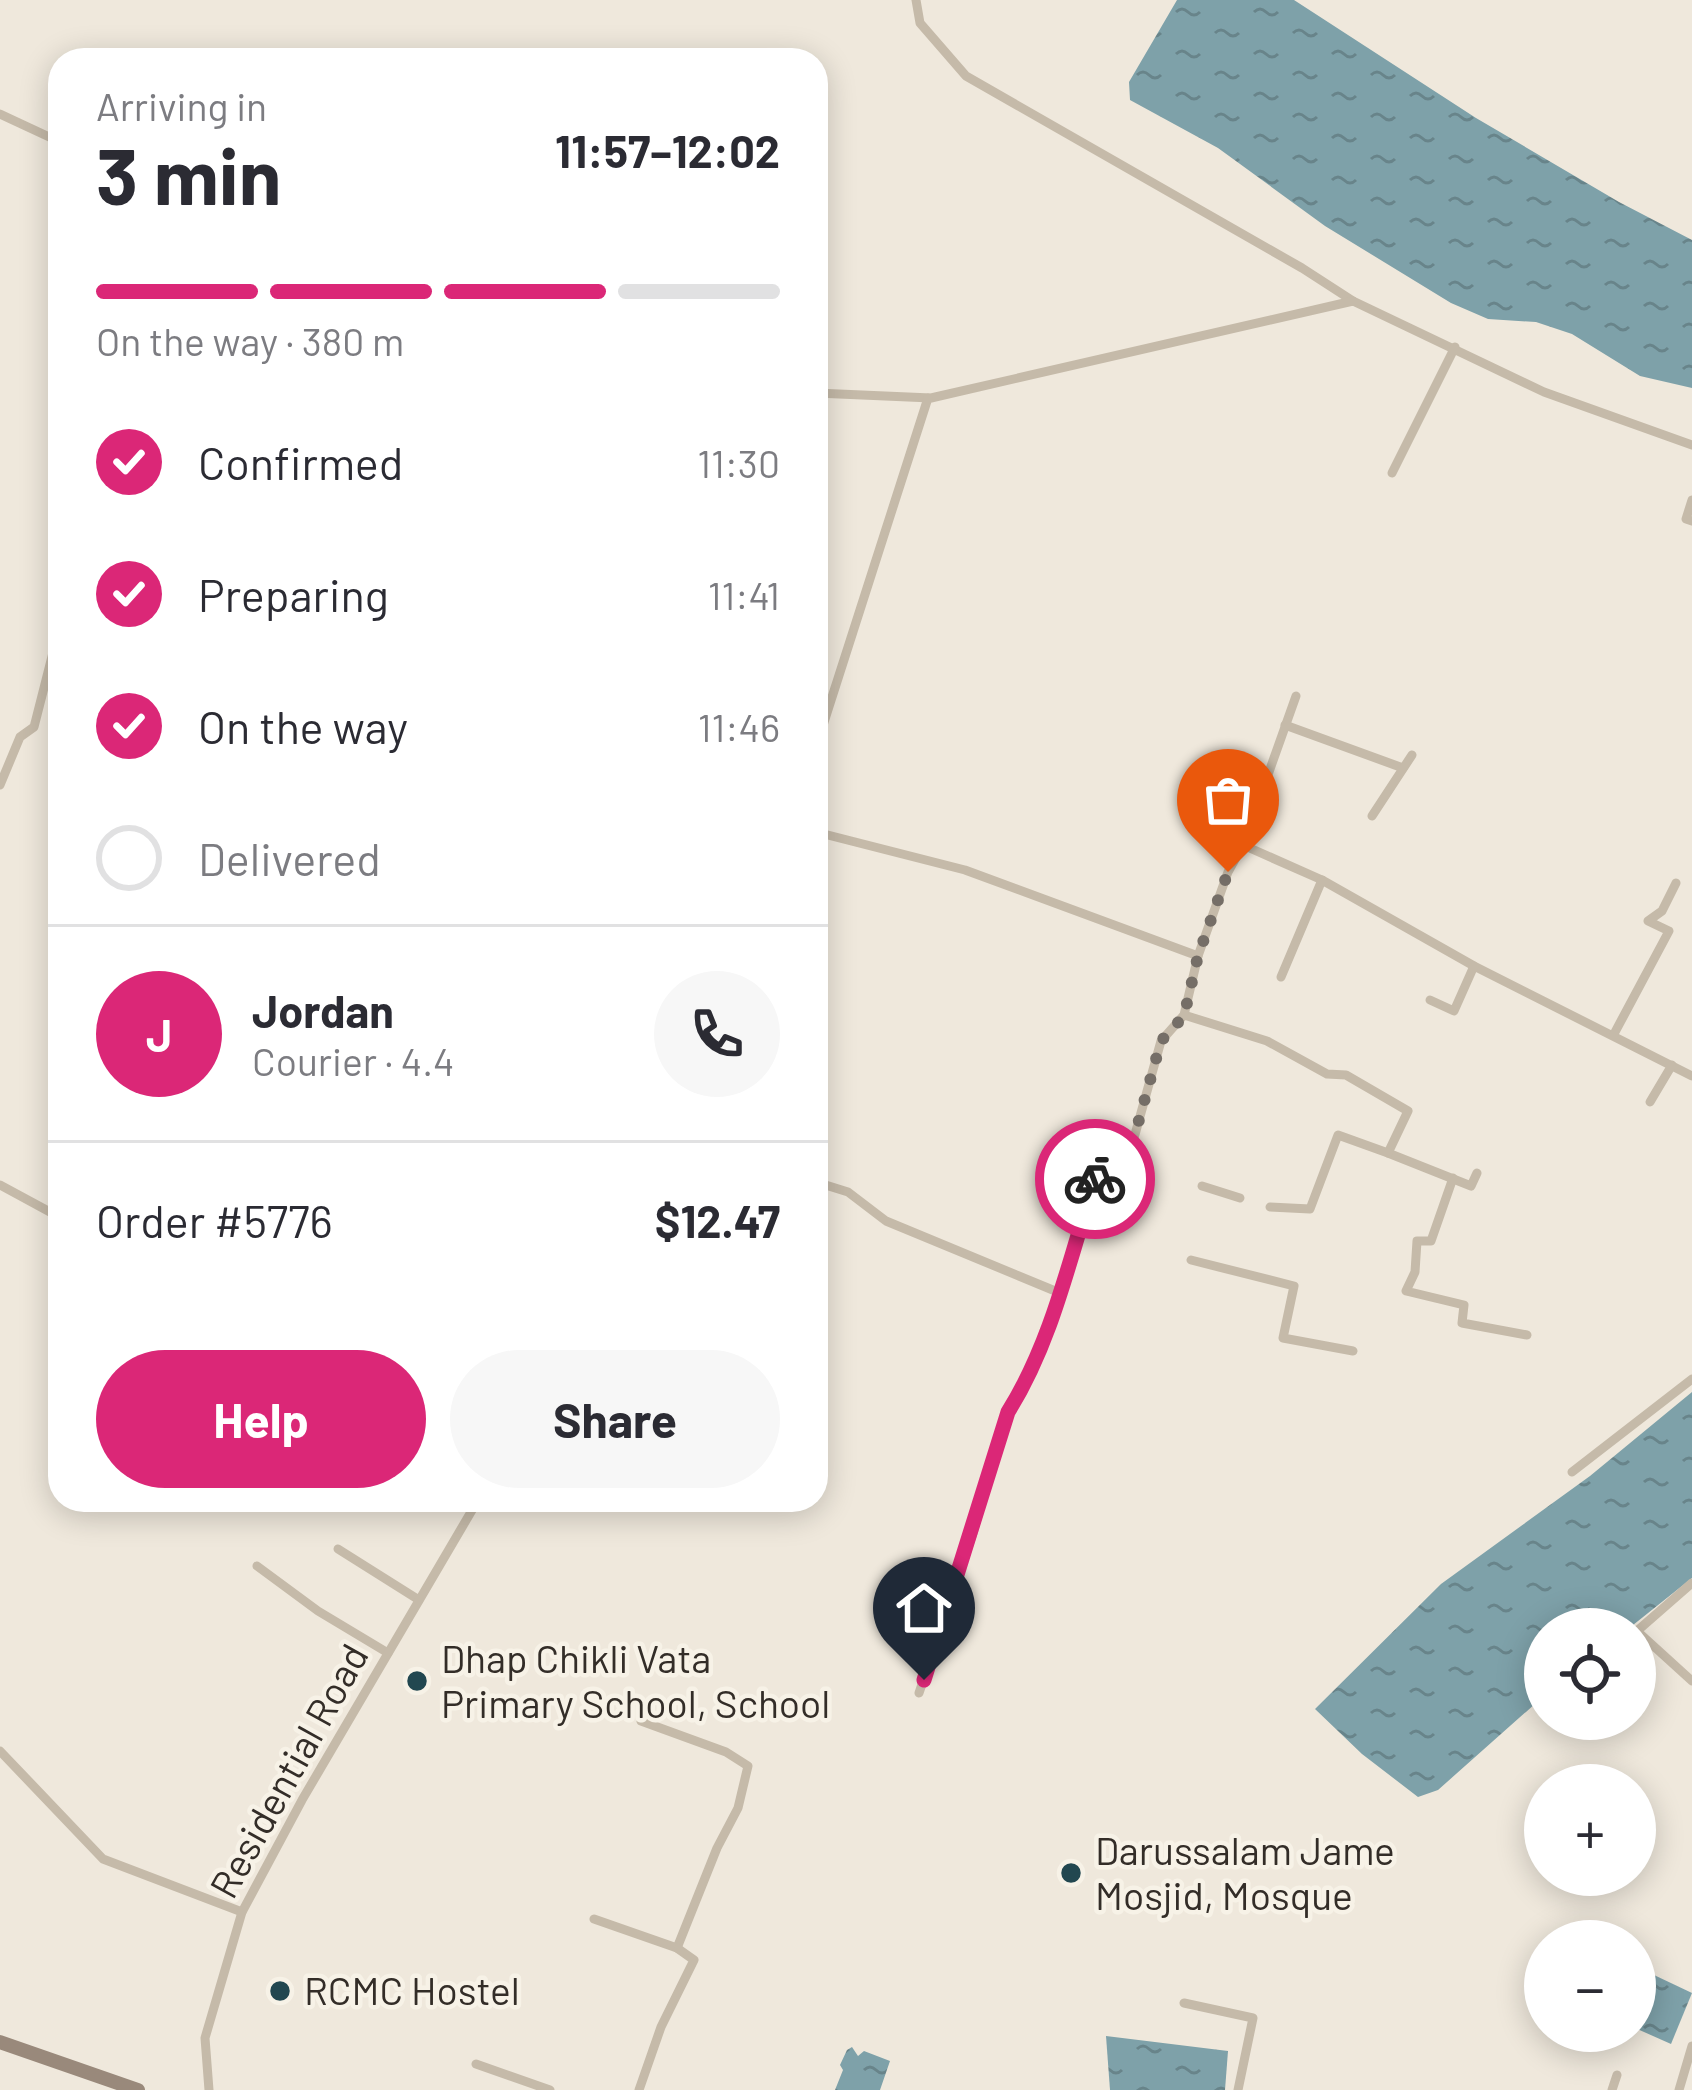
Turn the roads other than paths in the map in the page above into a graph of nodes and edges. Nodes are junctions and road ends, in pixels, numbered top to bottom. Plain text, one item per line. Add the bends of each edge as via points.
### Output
1 (916, 0) edge
2 (0, 113) edge
3 (48, 136) edge
4 (1353, 301) junction
5 (1455, 346) junction
6 (828, 394) edge
7 (928, 398) junction
8 (1692, 445) edge
9 (1392, 473) dead end
10 (1692, 500) edge
11 (1692, 520) edge
12 (48, 672) edge
13 (1296, 696) dead end
14 (828, 710) edge
15 (1286, 725) junction
16 (1412, 754) dead end
17 (1403, 768) junction
18 (0, 785) edge
19 (1372, 815) dead end
20 (828, 835) edge
21 (1243, 845) junction
22 (1322, 880) junction
23 (1676, 883) dead end
24 (1198, 956) junction
25 (1474, 966) junction
26 (1281, 976) dead end
27 (1430, 1000) dead end
28 (1184, 1016) junction
29 (1614, 1034) junction
30 (1672, 1065) junction
31 (1692, 1076) edge
32 (1650, 1102) dead end
33 (1388, 1154) junction
34 (1477, 1173) dead end
35 (1454, 1178) junction
36 (0, 1184) edge
37 (828, 1186) edge
38 (1202, 1186) dead end
39 (1240, 1198) dead end
40 (1270, 1208) dead end
41 (48, 1211) edge
42 (1191, 1260) dead end
43 (1060, 1294) junction
44 (1527, 1335) dead end
45 (1352, 1351) dead end
46 (1692, 1379) edge
47 (1572, 1472) dead end
48 (471, 1512) edge
49 (338, 1549) dead end
50 (257, 1566) dead end
51 (1692, 1583) edge
52 (419, 1600) junction
53 (1656, 1614) edge
54 (1656, 1648) edge
55 (388, 1653) junction
56 (1692, 1681) edge
57 (919, 1693) dead end
58 (641, 1721) dead end
59 (0, 1751) edge
60 (242, 1912) junction
61 (594, 1919) dead end
62 (677, 1948) junction
63 (1184, 2003) dead end
64 (0, 2042) edge
65 (1692, 2046) edge
66 (476, 2064) dead end
67 (1617, 2075) dead end
68 (1239, 2086) edge
69 (138, 2090) edge
70 (209, 2090) edge
71 (550, 2090) edge
72 (639, 2090) edge
73 (1256, 2090) edge
74 (1612, 2090) edge
75 (1679, 2090) edge

1 - 4 street via 920,23 966,76
2 - 3 street
4 - 5 street
4 - 7 street
5 - 8 street via 1544,392
5 - 9 street
6 - 7 street
7 - 14 street
10 - 11 street
12 - 18 street via 34,727 20,737
13 - 15 street
15 - 17 street
15 - 21 street
16 - 17 street
17 - 19 street
20 - 24 street via 965,870
21 - 22 street
21 - 24 street
22 - 25 street
22 - 26 street
23 - 29 street via 1648,921 1669,931
24 - 28 street
25 - 27 street via 1454,1011
25 - 29 street
28 - 33 street via 1267,1041 1408,1111
28 - 43 street via 1161,1041 1129,1156 1101,1158
29 - 30 street
30 - 31 street
30 - 32 street
33 - 35 street
33 - 40 street via 1338,1135 1310,1209
34 - 35 street via 1472,1186
35 - 44 street via 1431,1241 1417,1241 1406,1291 1464,1305 1462,1323
36 - 41 street
37 - 43 street via 886,1221
38 - 39 street
42 - 45 street via 1294,1286 1283,1339
43 - 57 street via 1008,1412
46 - 47 street
48 - 52 street, Residential Road
49 - 52 street
50 - 55 street
51 - 53 street
52 - 55 street, Residential Road
54 - 56 street
55 - 60 street, Residential Road
58 - 62 street via 748,1766
59 - 60 street via 103,1859
60 - 70 street, Residential Road via 205,2038
61 - 62 street
62 - 72 street via 694,1960
63 - 68 street via 1253,2018
64 - 69 main road
65 - 75 street
66 - 71 street
67 - 74 street
68 - 73 street

